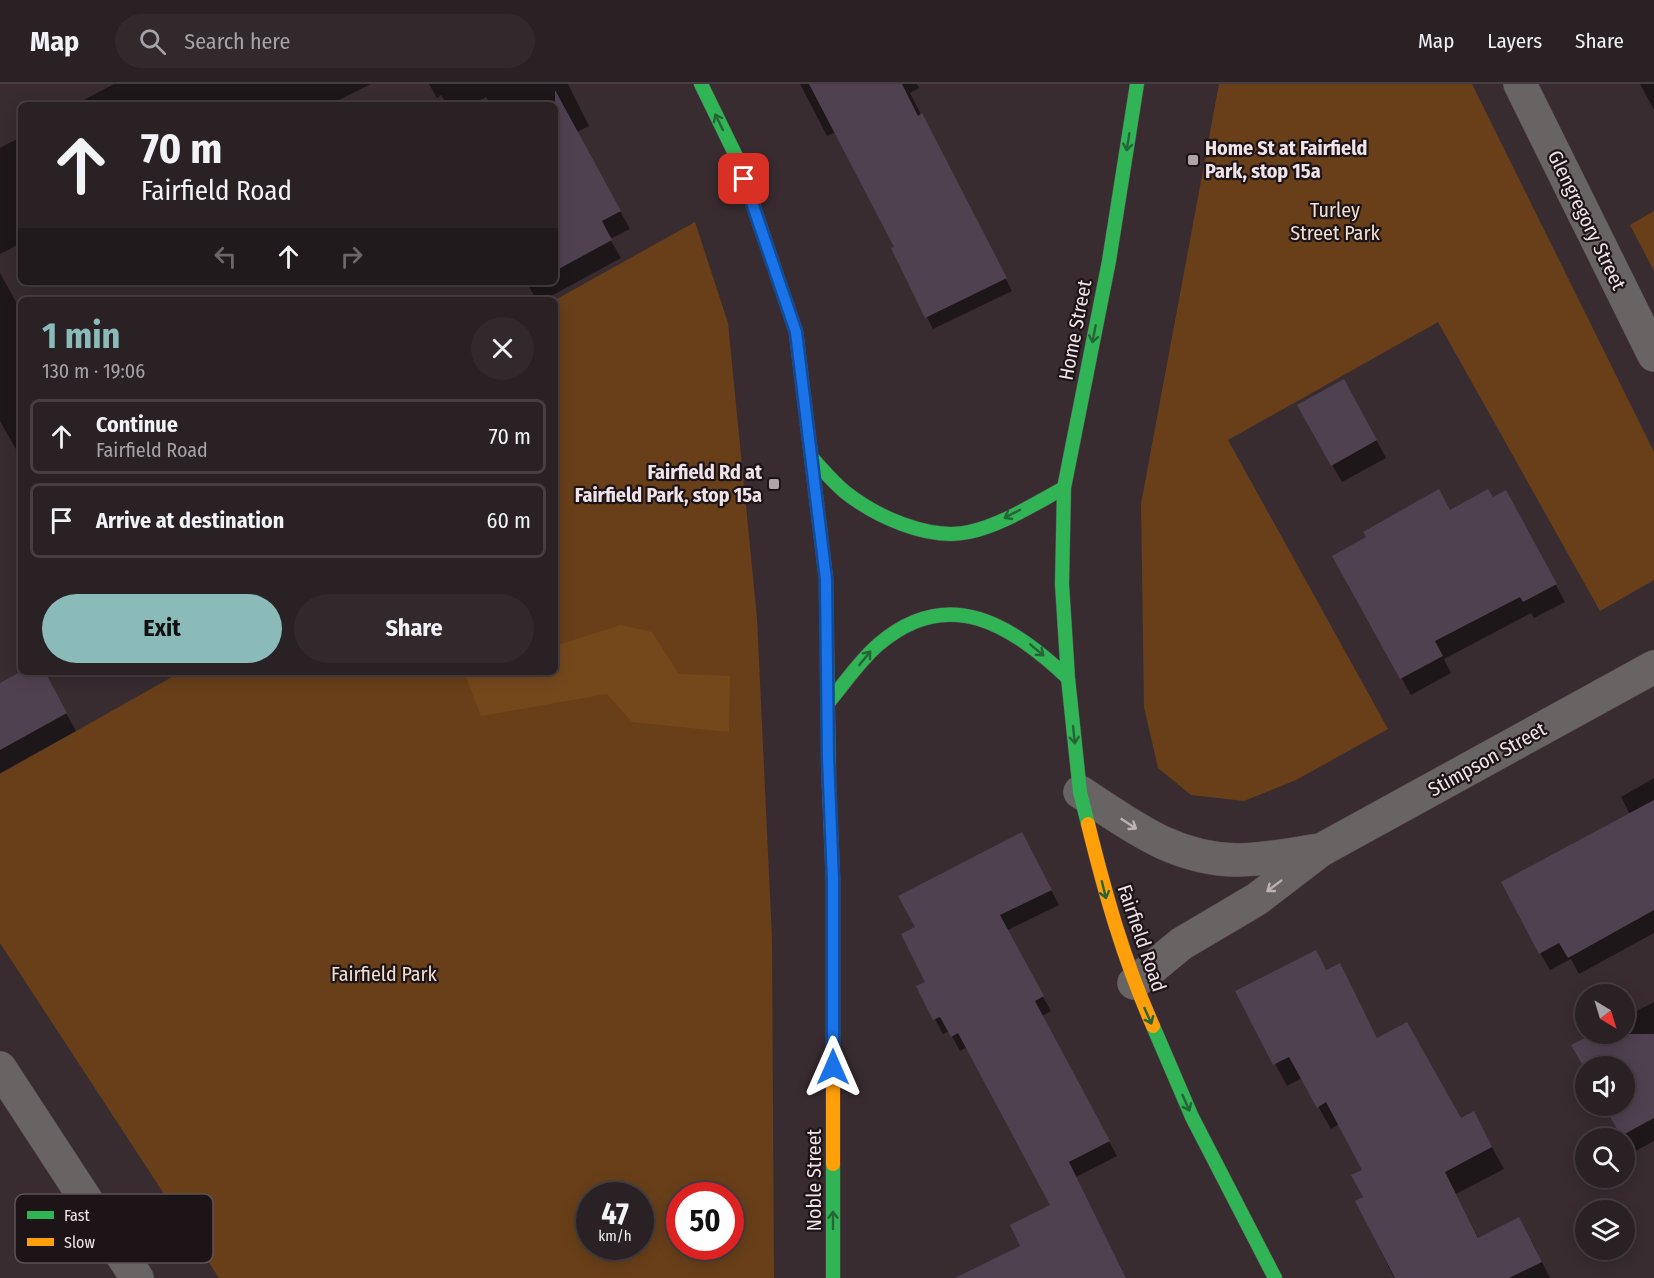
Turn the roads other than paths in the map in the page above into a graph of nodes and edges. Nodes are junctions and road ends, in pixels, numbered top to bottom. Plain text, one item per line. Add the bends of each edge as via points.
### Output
1 (701, 84) edge
2 (1137, 84) edge
3 (1520, 84) edge
4 (1654, 355) edge
5 (813, 459) junction
6 (1064, 488) junction
7 (1062, 584) joint
8 (1654, 667) edge
9 (1068, 678) junction
10 (828, 703) junction
11 (1080, 792) junction
12 (1321, 850) junction
13 (1134, 983) junction
14 (0, 1068) edge
15 (82, 1194) edge
16 (127, 1263) edge
17 (137, 1278) edge
18 (834, 1278) edge
19 (1275, 1278) edge

5 -> 1 main road via 796,332 737,158
2 -> 6 main road, Home Street via 1109,261
3 - 4 street, Glengregory Street
6 -> 5 main road via 996,522 961,534 920,529 881,513 847,494
5 - 10 main road, Noble Street via 826,579
6 - 7 main road, Home Street
7 - 9 main road, Fairfield Road
8 - 12 street, Stimpson Street
10 -> 9 main road via 873,649 906,625 941,616 972,615 999,624 1037,648
9 -> 11 main road, Fairfield Road
18 -> 10 main road, Noble Street via 833,880
11 -> 12 street, Stimpson Street via 1155,841 1196,854 1237,860
11 -> 13 main road, Fairfield Road via 1106,898
12 -> 13 street, Stimpson Street via 1257,899 1181,944
13 -> 19 main road, Fairfield Road via 1192,1117
14 - 15 street
16 - 17 street

